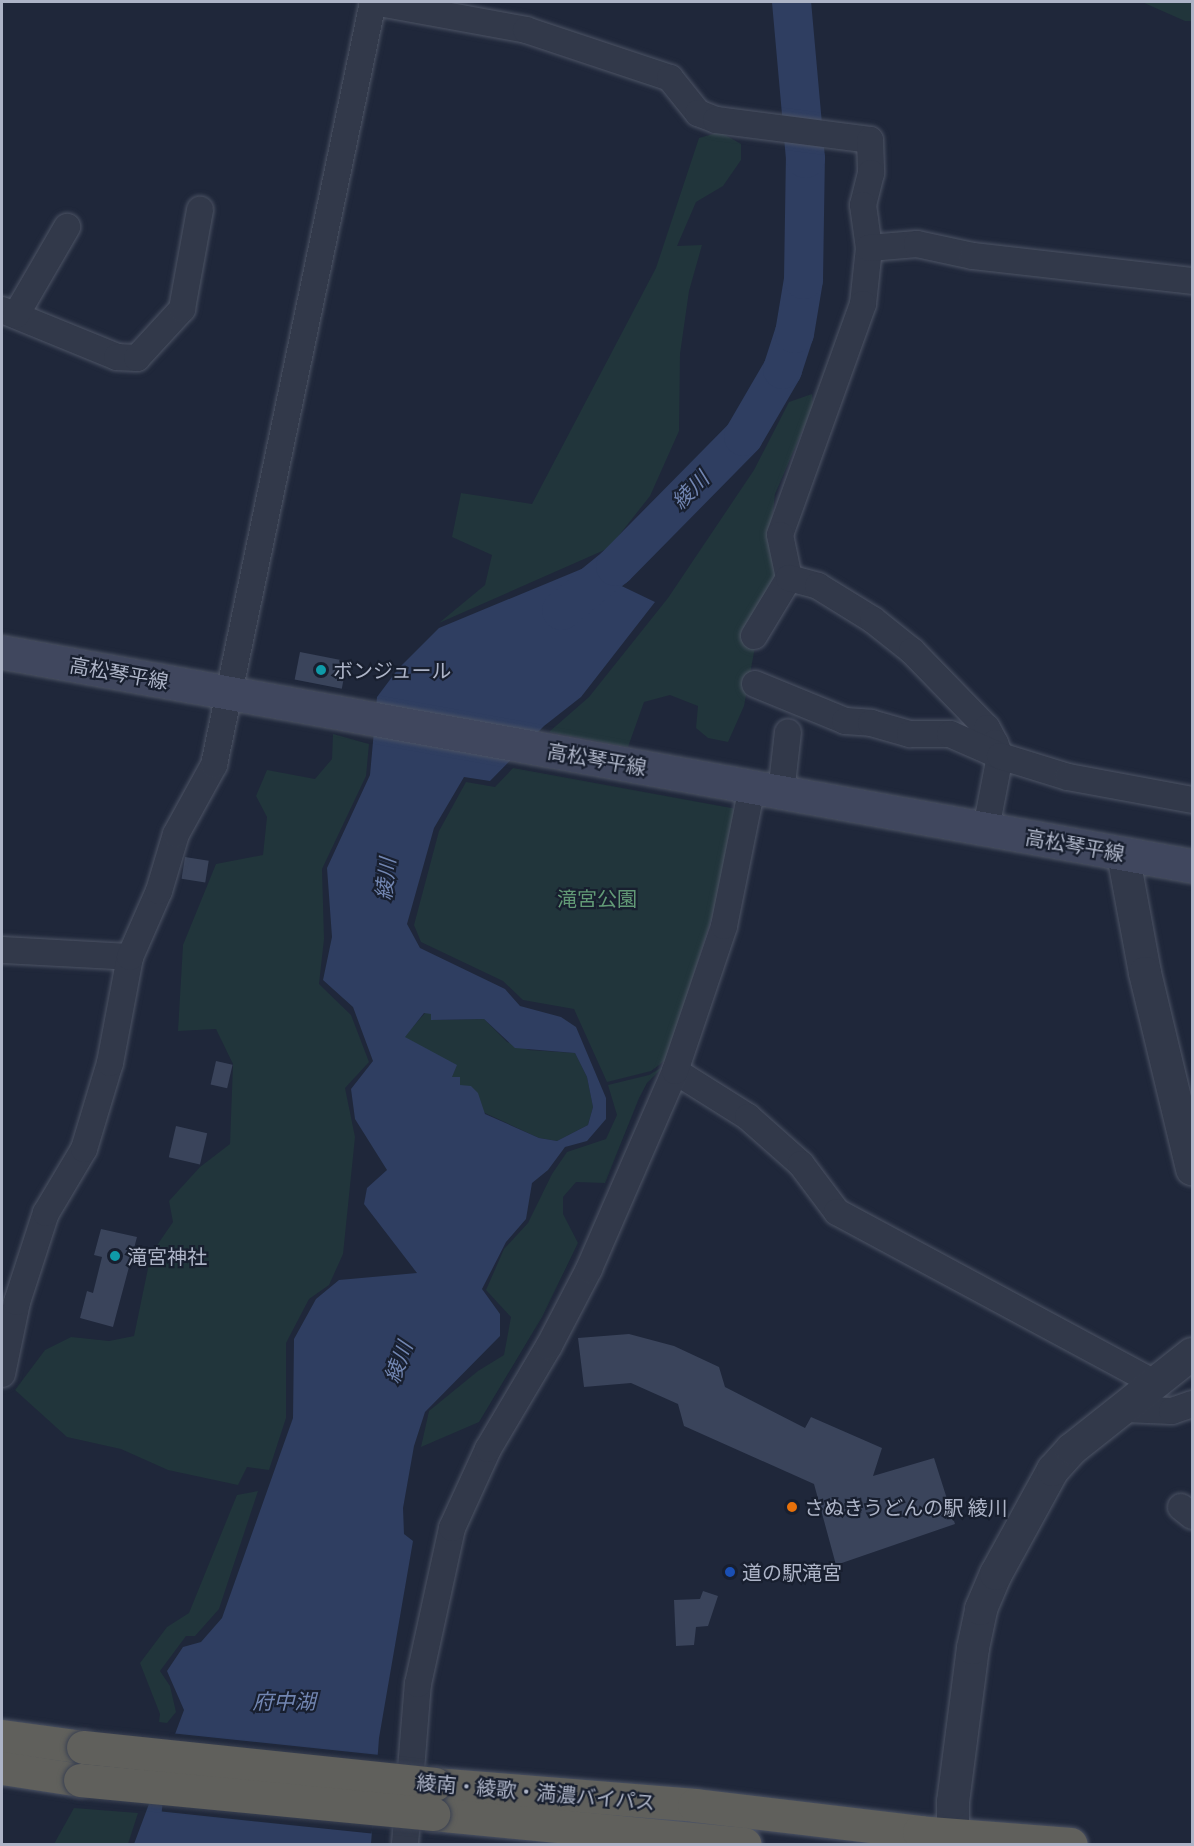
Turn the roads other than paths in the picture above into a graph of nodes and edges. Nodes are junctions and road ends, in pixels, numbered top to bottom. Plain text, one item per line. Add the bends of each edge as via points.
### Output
1 (374, 2) edge
2 (200, 210) dead end
3 (67, 227) dead end
4 (868, 248) junction
5 (1192, 281) edge
6 (9, 312) edge
7 (789, 578) junction
8 (754, 636) dead end
9 (2, 652) edge
10 (755, 684) dead end
11 (226, 692) junction
12 (788, 732) dead end
13 (1000, 756) junction
14 (766, 790) junction
15 (1192, 800) edge
16 (986, 829) junction
17 (1123, 854) junction
18 (1192, 866) edge
19 (2, 950) edge
20 (130, 957) junction
21 (675, 1071) junction
22 (1190, 1150) edge
23 (1192, 1354) edge
24 (2, 1374) edge
25 (1156, 1384) junction
26 (1192, 1404) edge
27 (1125, 1409) junction
28 (2, 1736) edge
29 (2, 1768) edge
30 (434, 1799) junction
31 (953, 1839) edge
32 (405, 1845) edge
33 (745, 1845) edge
34 (1071, 1845) edge

1 - 4 street via 526,30 670,78 698,113 716,120 870,140 871,173 863,205
1 - 11 street
2 - 6 street via 182,309 137,358 117,357
3 - 6 street
4 - 5 street via 917,244 973,256
4 - 7 street via 863,304 780,535
7 - 8 street
7 - 13 street via 818,586 873,620 912,651 987,728
9 - 11 main road, 高松琴平線
10 - 13 street via 845,721 871,723 910,734 950,734
11 - 14 main road, 高松琴平線
11 - 20 street via 214,765 176,834 159,891
12 - 14 street
13 - 15 street via 1068,777
13 - 16 street
14 - 16 main road, 高松琴平線
14 - 21 street
16 - 17 main road, 高松琴平線
17 - 18 main road, 高松琴平線
17 - 22 street via 1142,962
19 - 20 street
20 - 24 street via 110,1063 84,1149 46,1213 17,1302
21 - 25 street via 748,1117 801,1164 837,1212
21 - 32 street via 589,1269 488,1449 452,1528 418,1684
23 - 25 street
25 - 27 street
26 - 27 street via 1173,1411
27 - 31 street via 1072,1449 1053,1470 1017,1531 981,1609 953,1802
28 - 30 highway, 綾南・綾歌・満濃バイパス, bridge
29 - 30 highway, 綾南・綾歌・満濃バイパス, bridge via 80,1780
30 - 31 highway, 綾南・綾歌・満濃バイパス via 694,1805
30 - 33 highway, 綾南・綾歌・満濃バイパス
31 - 34 highway, 綾南・綾歌・満濃バイパス

